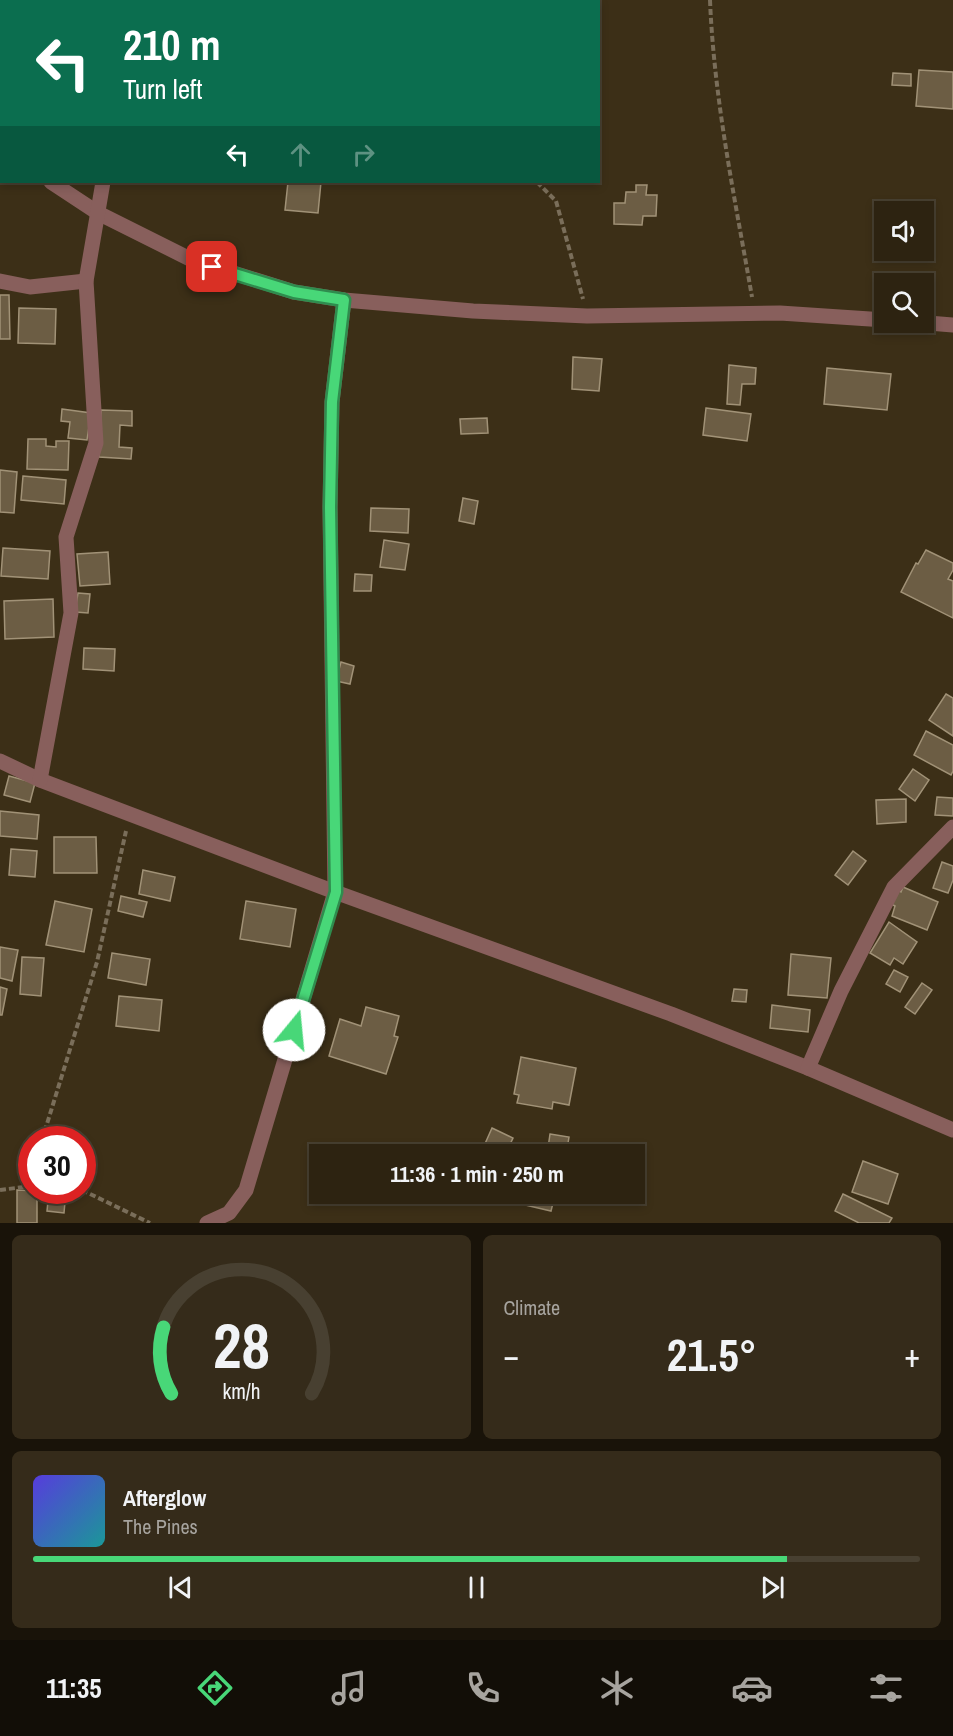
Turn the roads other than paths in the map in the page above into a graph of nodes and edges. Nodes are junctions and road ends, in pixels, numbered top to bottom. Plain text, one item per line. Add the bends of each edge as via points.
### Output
1 (53, 183) edge
2 (103, 183) edge
3 (98, 213) junction
4 (0, 280) edge
5 (86, 280) junction
6 (344, 300) junction
7 (874, 319) edge
8 (934, 323) edge
9 (953, 325) edge
10 (0, 761) edge
11 (40, 780) junction
12 (953, 827) edge
13 (336, 892) junction
14 (808, 1068) junction
15 (953, 1130) edge
16 (207, 1223) edge

1 - 3 street
2 - 3 street
3 - 5 street
3 - 6 street via 192,260 294,292
4 - 5 street via 30,286
5 - 11 street via 96,443 66,537 71,613
6 - 7 street via 587,316 780,313
6 - 13 street via 332,402 330,507
8 - 9 street
10 - 11 street
11 - 13 street
12 - 14 street via 894,887 841,991
13 - 14 street
13 - 16 street via 246,1190 229,1213
14 - 15 street

